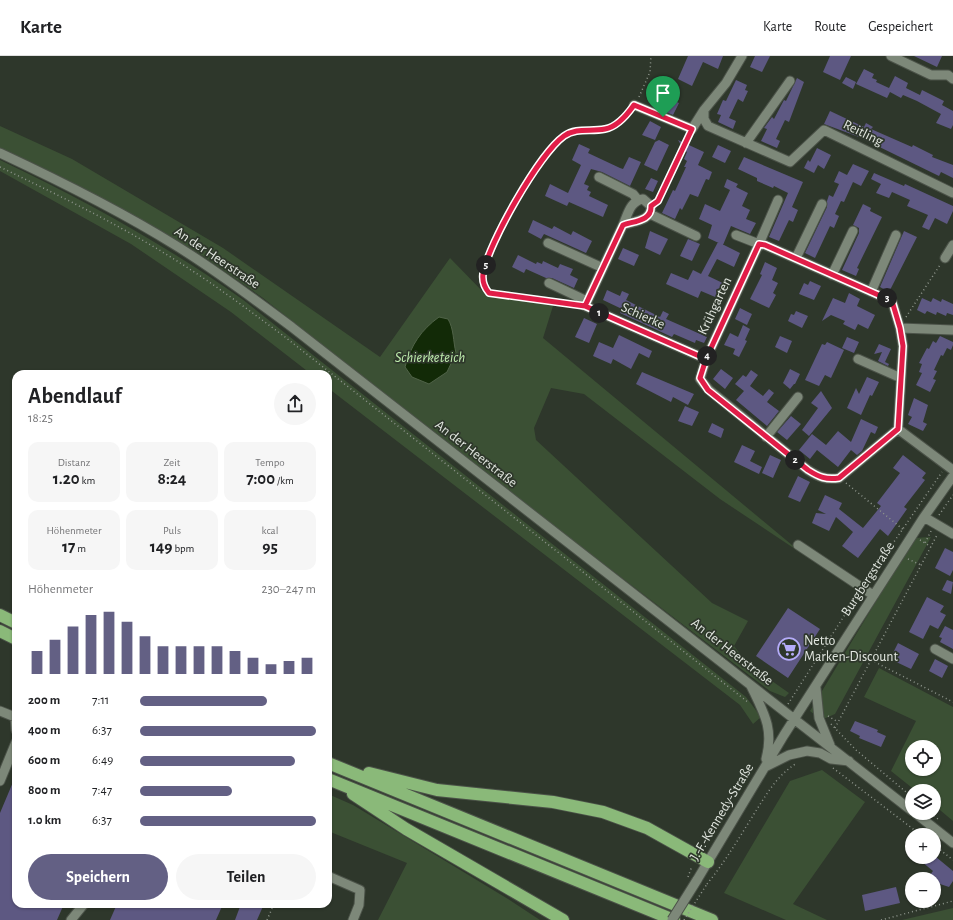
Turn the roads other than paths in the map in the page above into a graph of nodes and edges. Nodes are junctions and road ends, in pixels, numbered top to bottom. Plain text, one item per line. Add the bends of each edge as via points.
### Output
1 (742, 56) edge
2 (891, 56) edge
3 (951, 74) edge
4 (790, 81) dead end
5 (634, 105) road end
6 (704, 110) junction
7 (746, 143) junction
8 (0, 153) edge
9 (599, 177) dead end
10 (953, 193) edge
11 (638, 200) junction
12 (778, 200) dead end
13 (822, 204) dead end
14 (650, 210) junction
15 (623, 225) junction
16 (853, 231) dead end
17 (736, 235) dead end
18 (896, 235) dead end
19 (696, 236) dead end
20 (548, 243) dead end
21 (759, 244) junction
22 (953, 245) edge
23 (796, 258) junction
24 (945, 258) road end
25 (602, 268) junction
26 (832, 275) junction
27 (549, 283) dead end
28 (871, 292) junction
29 (586, 304) junction
30 (900, 328) junction
31 (953, 330) edge
32 (706, 359) junction
33 (858, 359) dead end
34 (901, 378) junction
35 (798, 397) dead end
36 (898, 429) junction
37 (766, 437) junction
38 (951, 474) edge
39 (924, 517) junction
40 (953, 534) edge
41 (798, 545) dead end
42 (873, 596) junction
43 (0, 615) edge
44 (12, 621) edge
45 (0, 631) edge
46 (12, 637) edge
47 (935, 649) dead end
48 (953, 658) edge
49 (750, 685) junction
50 (816, 688) junction
51 (0, 711) edge
52 (12, 716) edge
53 (795, 719) junction
54 (830, 746) junction
55 (12, 752) edge
56 (849, 761) junction
57 (332, 763) edge
58 (332, 764) edge
59 (764, 768) junction
60 (332, 780) edge
61 (0, 781) edge
62 (332, 781) edge
63 (905, 805) edge
64 (924, 820) edge
65 (953, 844) edge
66 (708, 862) junction
67 (332, 878) edge
68 (81, 908) edge
69 (71, 920) edge
70 (353, 920) edge
71 (563, 920) edge
72 (673, 920) edge
73 (712, 920) edge

1 - 6 street
2 - 3 street via 931,75
4 - 7 street
5 - 6 street via 692,129
6 - 7 street, Reitling via 704,119 708,126
7 - 10 street, Reitling via 790,162 824,130
8 - 49 street, An der Heerstraße via 82,192 175,245 231,282
9 - 11 street via 633,194
11 - 14 street via 643,199
11 - 15 street via 632,204
12 - 21 street, Krühgarten
13 - 23 street
14 - 15 street via 646,218
14 - 19 street
15 - 25 street
16 - 26 street
17 - 21 street
18 - 28 street
20 - 25 street
21 - 23 street
21 - 32 street, Krühgarten
22 - 24 street
23 - 26 street
25 - 29 street
26 - 28 street
27 - 29 street, Schierke
28 - 30 street via 892,301
29 - 32 street, Schierke
30 - 31 street
30 - 34 street via 903,346
32 - 37 street, Krühgarten via 700,378 708,390
33 - 34 street
34 - 36 street
35 - 37 street
36 - 37 street, Krühgarten via 839,478 828,480 819,477
36 - 38 street
38 - 39 street, Burgbergstraße
39 - 40 street
39 - 42 street, Burgbergstraße
41 - 42 street
42 - 50 street, Burgbergstraße
43 - 44 highway
45 - 46 highway
47 - 48 street
49 - 53 street, An der Heerstraße
49 - 59 street via 769,727 770,746
50 - 53 street, Burgbergstraße
50 - 54 street via 819,718
51 - 52 street
53 - 54 street, An der Heerstraße
53 - 59 street, J.-F.-Kennedy-Straße
54 - 56 street, An der Heerstraße
55 - 61 street
56 - 59 street via 831,759 820,753 808,751 789,755
56 - 63 street, An der Heerstraße
57 - 66 highway via 438,790 553,802 603,812 647,828
58 - 73 highway
59 - 66 street, J.-F.-Kennedy-Straße
60 - 72 highway
62 - 71 highway via 406,828
64 - 65 street
66 - 72 street, J.-F.-Kennedy-Straße, bridge
67 - 70 street via 360,890 359,905
68 - 69 street

